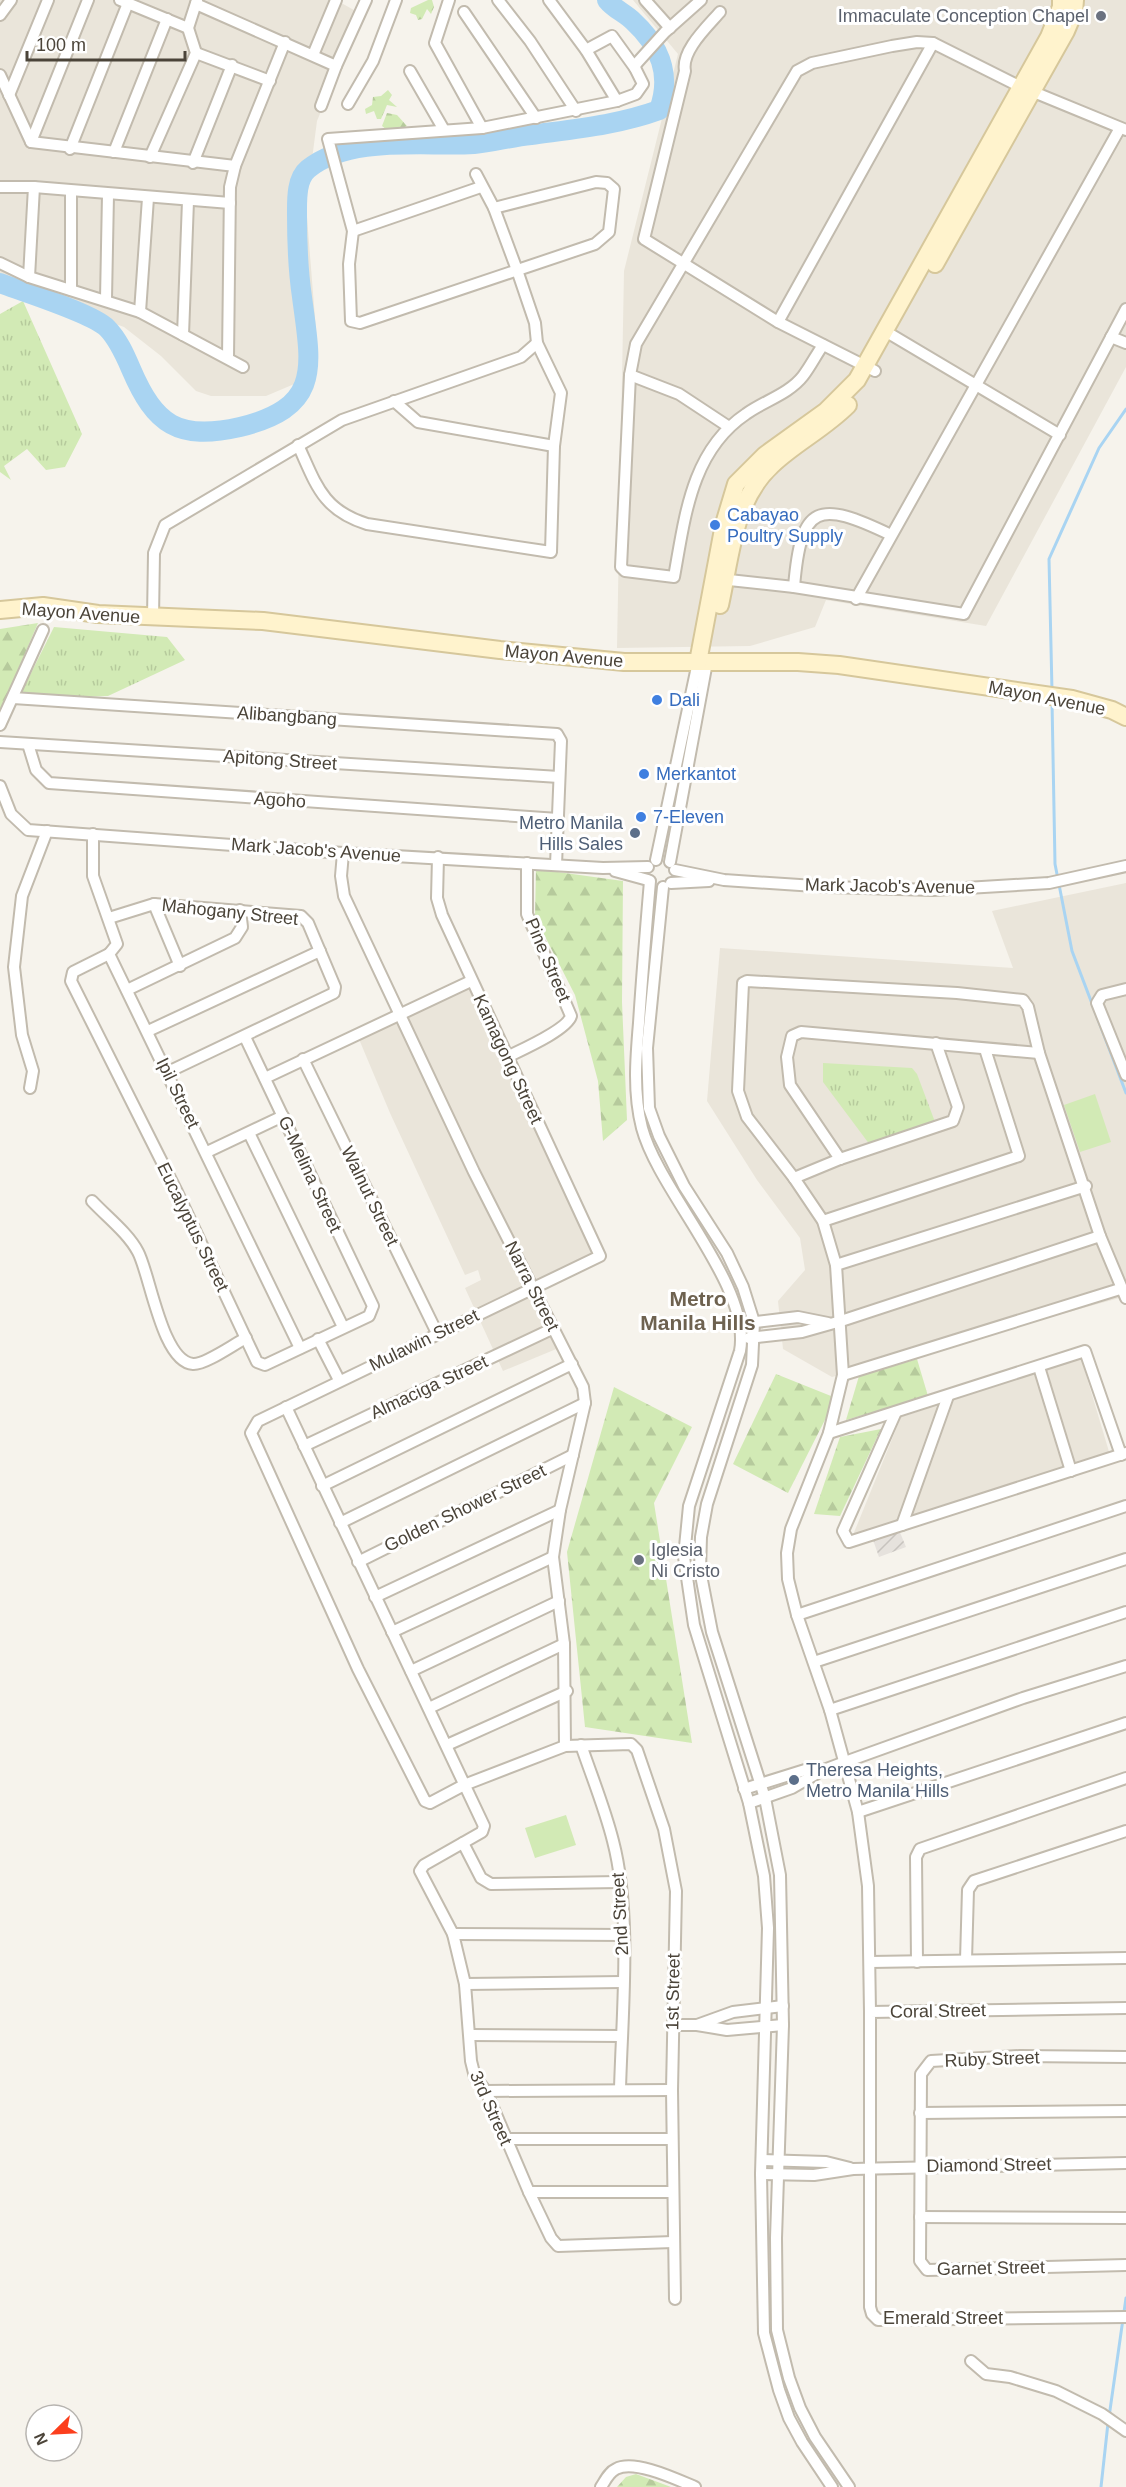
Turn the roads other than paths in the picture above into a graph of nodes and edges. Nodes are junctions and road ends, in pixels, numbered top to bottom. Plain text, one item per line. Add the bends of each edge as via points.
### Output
1 (11, 0) edge
2 (48, 0) edge
3 (88, 0) edge
4 (336, 0) edge
5 (366, 0) edge
6 (396, 0) edge
7 (449, 0) edge
8 (498, 0) edge
9 (549, 0) edge
10 (645, 0) edge
11 (701, 0) edge
12 (1061, 0) edge
13 (1075, 0) edge
14 (124, 2) edge
15 (196, 2) edge
16 (464, 12) dead end
17 (720, 12) dead end
18 (0, 15) edge
19 (166, 19) junction
20 (188, 28) junction
21 (667, 30) junction
22 (285, 42) junction
23 (933, 44) junction
24 (586, 50) junction
25 (196, 53) junction
26 (313, 55) junction
27 (232, 65) junction
28 (336, 66) junction
29 (635, 66) junction
30 (410, 71) dead end
31 (0, 75) edge
32 (270, 81) junction
33 (1025, 89) junction
34 (9, 95) junction
35 (617, 101) junction
36 (348, 104) dead end
37 (321, 106) dead end
38 (576, 111) junction
39 (536, 118) junction
40 (482, 128) junction
41 (1123, 129) edge
42 (444, 130) junction
43 (31, 142) junction
44 (70, 149) junction
45 (114, 152) junction
46 (150, 157) junction
47 (193, 163) junction
48 (235, 166) junction
49 (476, 174) dead end
50 (34, 187) junction
51 (481, 187) junction
52 (0, 188) edge
53 (71, 191) junction
54 (108, 195) junction
55 (148, 198) junction
56 (188, 201) junction
57 (230, 203) junction
58 (494, 208) junction
59 (353, 231) junction
60 (0, 263) edge
61 (683, 265) junction
62 (517, 270) junction
63 (29, 276) junction
64 (71, 290) junction
65 (106, 299) junction
66 (1126, 309) edge
67 (140, 312) junction
68 (778, 322) junction
69 (890, 333) junction
70 (183, 335) junction
71 (1111, 337) junction
72 (537, 343) junction
73 (1126, 343) edge
74 (823, 345) junction
75 (228, 358) junction
76 (243, 367) dead end
77 (870, 368) junction
78 (630, 375) junction
79 (977, 385) junction
80 (394, 401) junction
81 (729, 428) junction
82 (1060, 435) junction
83 (298, 445) junction
84 (554, 446) junction
85 (891, 535) junction
86 (720, 579) junction
87 (794, 587) junction
88 (856, 599) junction
89 (0, 609) edge
90 (153, 618) junction
91 (43, 630) dead end
92 (702, 662) junction
93 (13, 698) junction
94 (1126, 717) edge
95 (0, 725) edge
96 (0, 742) edge
97 (28, 744) junction
98 (560, 777) junction
99 (0, 786) edge
100 (558, 819) junction
101 (47, 831) junction
102 (93, 834) junction
103 (343, 852) junction
104 (438, 857) junction
105 (527, 863) junction
106 (652, 863) junction
107 (556, 865) junction
108 (672, 866) junction
109 (1126, 866) edge
110 (603, 868) junction
111 (649, 880) junction
112 (724, 880) junction
113 (667, 885) junction
114 (154, 904) junction
115 (240, 910) junction
116 (109, 918) junction
117 (320, 951) junction
118 (109, 954) junction
119 (180, 966) junction
120 (471, 981) junction
121 (1126, 989) edge
122 (127, 990) junction
123 (399, 1013) junction
124 (148, 1031) junction
125 (245, 1037) junction
126 (936, 1043) junction
127 (985, 1049) junction
128 (1039, 1053) junction
129 (507, 1057) junction
130 (303, 1059) junction
131 (168, 1072) junction
132 (1126, 1075) edge
133 (265, 1078) junction
134 (30, 1088) dead end
135 (283, 1116) junction
136 (249, 1132) junction
137 (207, 1152) junction
138 (840, 1159) junction
139 (794, 1178) junction
140 (1086, 1186) junction
141 (92, 1202) dead end
142 (823, 1221) junction
143 (1100, 1236) junction
144 (600, 1256) joint
145 (836, 1265) junction
146 (532, 1288) junction
147 (1123, 1294) edge
148 (373, 1310) joint
149 (841, 1321) junction
150 (754, 1322) junction
151 (741, 1323) junction
152 (828, 1323) junction
153 (343, 1328) junction
154 (554, 1328) junction
155 (437, 1333) junction
156 (246, 1338) junction
157 (755, 1338) junction
158 (318, 1339) junction
159 (742, 1339) junction
160 (300, 1348) junction
161 (572, 1364) junction
162 (1039, 1367) junction
163 (843, 1375) junction
164 (339, 1380) junction
165 (948, 1396) junction
166 (585, 1403) junction
167 (286, 1407) junction
168 (896, 1412) junction
169 (829, 1432) junction
170 (304, 1446) junction
171 (1124, 1454) edge
172 (573, 1455) junction
173 (1071, 1471) junction
174 (322, 1486) junction
175 (1126, 1506) edge
176 (560, 1510) junction
177 (340, 1523) junction
178 (902, 1525) junction
179 (553, 1557) junction
180 (1126, 1558) edge
181 (358, 1562) junction
182 (375, 1597) junction
183 (559, 1601) junction
184 (1126, 1612) edge
185 (797, 1615) junction
186 (392, 1632) junction
187 (564, 1644) junction
188 (814, 1662) junction
189 (1126, 1666) edge
190 (411, 1671) junction
191 (567, 1691) junction
192 (429, 1708) junction
193 (830, 1710) junction
194 (1126, 1724) edge
195 (447, 1745) junction
196 (581, 1745) junction
197 (566, 1746) junction
198 (845, 1762) junction
199 (821, 1771) junction
200 (1126, 1778) edge
201 (761, 1784) junction
202 (464, 1785) junction
203 (744, 1789) junction
204 (765, 1798) junction
205 (749, 1803) junction
206 (858, 1812) junction
207 (1126, 1831) edge
208 (464, 1843) junction
209 (620, 1882) junction
210 (453, 1934) junction
211 (624, 1935) junction
212 (1126, 1958) edge
213 (966, 1960) junction
214 (870, 1962) junction
215 (917, 1962) junction
216 (622, 1982) junction
217 (465, 1984) junction
218 (783, 2006) junction
219 (765, 2007) junction
220 (1126, 2008) edge
221 (870, 2012) junction
222 (672, 2025) junction
223 (697, 2025) junction
224 (783, 2025) junction
225 (764, 2026) junction
226 (470, 2035) junction
227 (621, 2036) junction
228 (1126, 2057) edge
229 (620, 2089) junction
230 (672, 2090) junction
231 (486, 2091) junction
232 (1126, 2111) edge
233 (920, 2113) junction
234 (505, 2139) junction
235 (672, 2139) junction
236 (762, 2160) junction
237 (779, 2160) junction
238 (1126, 2163) edge
239 (921, 2166) junction
240 (869, 2168) junction
241 (853, 2169) junction
242 (761, 2174) junction
243 (778, 2174) junction
244 (528, 2192) junction
245 (672, 2192) junction
246 (921, 2217) junction
247 (1126, 2218) edge
248 (673, 2242) junction
249 (1126, 2265) edge
250 (675, 2299) dead end
251 (1126, 2317) edge
252 (971, 2361) dead end
253 (1126, 2431) edge
254 (601, 2487) edge
255 (694, 2487) edge
256 (832, 2487) edge
257 (849, 2487) edge

1 - 18 street
2 - 34 street
3 - 43 street
4 - 26 street
5 - 28 street
6 - 36 street via 373,61
7 - 40 street via 435,43
8 - 38 street
9 - 24 street
10 - 21 street
11 - 21 street
12 - 33 main road via 1054,26
13 - 33 main road via 1066,31
14 - 19 street
14 - 44 street
15 - 20 street
15 - 22 street
16 - 39 street
17 - 61 street via 684,62 668,148 644,232 644,239 651,245
19 - 20 street
19 - 45 street
20 - 25 street
21 - 29 street
22 - 26 street
22 - 32 street
23 - 33 street
23 - 61 street via 892,46 812,63 797,71
23 - 68 street
24 - 29 street via 612,36
24 - 35 street
25 - 27 street
25 - 46 street
26 - 28 street
27 - 32 street
27 - 47 street
28 - 37 street
29 - 35 street via 643,84 636,94
30 - 42 street
31 - 34 street
32 - 48 street
33 - 41 street
33 - 69 main road
34 - 43 street
35 - 38 street
38 - 39 street
39 - 40 street
40 - 42 street
41 - 79 street
42 - 59 street via 328,138
43 - 44 street
44 - 45 street
45 - 46 street
46 - 47 street
47 - 48 street
48 - 57 street
49 - 51 street
50 - 52 street
50 - 53 street
50 - 63 street
51 - 58 street
51 - 59 street
53 - 54 street
53 - 64 street
54 - 55 street
54 - 65 street
55 - 56 street
55 - 67 street
56 - 57 street
56 - 70 street
57 - 75 street
58 - 62 street
58 - 62 street via 596,182 607,183 614,189 612,220 604,239
59 - 62 street via 349,264 350,316 354,324
60 - 63 street
61 - 68 street
61 - 78 street via 636,345
62 - 72 street via 535,323
63 - 64 street
64 - 65 street
65 - 67 street
66 - 71 street
67 - 70 street
68 - 74 street
69 - 77 main road
69 - 79 street
70 - 75 street
71 - 73 street
71 - 82 street
72 - 80 street via 521,357
72 - 84 street via 561,393
74 - 77 street
74 - 81 street via 802,378
75 - 76 street
77 - 86 main road via 826,411 765,455 736,484 724,524
78 - 81 street via 679,394
78 - 81 street via 619,562 625,571 674,577 691,492 705,457
79 - 82 street
79 - 85 street
80 - 83 street via 342,420
80 - 84 street via 418,422
82 - 88 street via 964,615
83 - 84 street via 321,494 335,509 353,519 551,552
83 - 90 street via 165,525 154,553
85 - 87 street via 836,513 818,516 804,528 797,547
85 - 88 street
86 - 87 street
86 - 92 main road
87 - 88 street
89 - 90 main road, Mayon Avenue via 43,606
90 - 92 main road, Mayon Avenue via 263,621 624,662
91 - 93 street
92 - 94 main road, Mayon Avenue via 798,662 867,668 1072,699
92 - 106 street
92 - 108 street
93 - 95 street
93 - 98 street, Alibangbang via 557,734 561,738
96 - 97 street, Apitong Street
97 - 98 street, Apitong Street
97 - 100 street, Agoho via 36,770 49,783
98 - 100 street
99 - 101 street, Mark Jacob's Avenue via 11,814 28,830
100 - 107 street
101 - 102 street, Mark Jacob's Avenue
101 - 134 street via 22,896 14,967 22,1035 33,1071
102 - 103 street, Mark Jacob's Avenue
102 - 116 street via 93,876
103 - 104 street, Mark Jacob's Avenue
103 - 123 street, Narra Street via 344,896
104 - 105 street, Mark Jacob's Avenue
104 - 120 street, Kamagong Street via 437,898
105 - 107 street, Mark Jacob's Avenue
105 - 129 street, Pine Street via 528,914 571,1016 558,1030
106 - 108 street, Mark Jacob's Avenue
106 - 110 street, Mark Jacob's Avenue
106 - 111 street
107 - 110 street, Mark Jacob's Avenue
108 - 112 street, Mark Jacob's Avenue
108 - 113 street
109 - 112 street, Mark Jacob's Avenue via 1049,883 933,890
110 - 111 street, Mark Jacob's Avenue
111 - 113 street, Mark Jacob's Avenue
111 - 151 street via 636,1062 639,1114 647,1143 714,1262
112 - 113 street, Mark Jacob's Avenue
113 - 150 street via 647,1048 649,1108 684,1186 727,1253
114 - 115 street, Mahogany Street
114 - 116 street, Mahogany Street
114 - 119 street
115 - 117 street, Mahogany Street via 301,916
115 - 119 street via 239,936
116 - 118 street via 117,944
117 - 124 street
117 - 125 street, Mahogany Street via 334,993
118 - 122 street, Ipil Street
118 - 156 street, Eucalyptus Street via 71,975 71,981
119 - 122 street
120 - 123 street
120 - 129 street, Kamagong Street
121 - 132 street via 1102,995 1097,1003
122 - 124 street, Ipil Street
123 - 130 street
123 - 146 street, Narra Street
124 - 131 street, Ipil Street
125 - 131 street, Mahogany Street
125 - 133 street, G-Melina Street
126 - 127 street
126 - 138 street via 958,1107 953,1121
126 - 138 street via 801,1032 792,1036 787,1057 790,1085
127 - 128 street
127 - 142 street via 1019,1156
128 - 139 street via 1023,1000 747,981 741,988 738,1091 747,1117
128 - 140 street
129 - 144 street, Kamagong Street
130 - 133 street
130 - 155 street, Walnut Street
131 - 137 street, Ipil Street
133 - 135 street, G-Melina Street
135 - 136 street
135 - 148 street, G-Melina Street
136 - 137 street
136 - 153 street
137 - 160 street, Ipil Street
138 - 139 street
139 - 142 street
140 - 143 street
140 - 145 street
141 - 156 street via 138,1252 155,1312 179,1357 197,1364
142 - 145 street
143 - 147 street
143 - 149 street
144 - 146 street, Mulawin Street
145 - 149 street
146 - 154 street, Narra Street
146 - 155 street, Mulawin Street
147 - 163 street
148 - 153 street, Eucalyptus Street via 369,1316
149 - 152 street
149 - 163 street
150 - 151 street
150 - 152 street via 798,1317
150 - 157 street
151 - 159 street
152 - 157 street via 802,1332
153 - 158 street, Eucalyptus Street
154 - 161 street, Narra Street
154 - 170 street, Almaciga Street
155 - 164 street, Mulawin Street
156 - 160 street, Eucalyptus Street via 262,1365
157 - 159 street
157 - 201 street via 752,1365 707,1504 700,1570 712,1632
158 - 160 street, Eucalyptus Street
158 - 164 street
159 - 203 street via 689,1506 684,1557 694,1625
161 - 166 street, Narra Street via 583,1387
161 - 174 street
162 - 165 street
162 - 171 street via 1085,1352
162 - 173 street
163 - 169 street
164 - 167 street, Mulawin Street
165 - 168 street
165 - 178 street
166 - 172 street, Narra Street
166 - 177 street
167 - 170 street
167 - 202 street, Mulawin Street via 258,1421 251,1429 252,1440 358,1669 425,1801 430,1803
168 - 169 street
168 - 178 street via 843,1534 852,1543
169 - 185 street via 788,1542 788,1578
170 - 174 street
171 - 173 street
172 - 176 street, Narra Street
172 - 181 street, Golden Shower Street
173 - 178 street
174 - 177 street
175 - 185 street
176 - 179 street, Narra Street
176 - 182 street
177 - 181 street
179 - 183 street, Narra Street
179 - 186 street
180 - 188 street
181 - 182 street
182 - 186 street
183 - 187 street, Narra Street
183 - 190 street
184 - 193 street
185 - 188 street
186 - 190 street
187 - 191 street, Narra Street
187 - 192 street
188 - 193 street
189 - 198 street via 1023,1698
190 - 192 street
191 - 195 street
191 - 197 street, Narra Street
192 - 195 street
193 - 198 street
194 - 206 street
195 - 202 street
196 - 197 street
196 - 209 street, 2nd Street via 613,1842
196 - 222 street, 1st Street via 635,1746 657,1803 675,1891
197 - 202 street
198 - 199 street
198 - 206 street
199 - 201 street via 806,1770
199 - 204 street via 806,1782
200 - 215 street via 920,1849 916,1857
201 - 203 street
201 - 204 street
202 - 208 street via 484,1829
203 - 205 street
204 - 205 street
204 - 218 street via 780,1875
205 - 219 street via 765,1876
206 - 214 street via 868,1886
207 - 213 street via 974,1881 968,1890
208 - 209 street via 481,1878 491,1884
208 - 210 street, 3rd Street via 420,1870
209 - 211 street, 2nd Street
210 - 211 street
210 - 217 street, 3rd Street
211 - 216 street, 2nd Street
212 - 213 street
213 - 215 street
214 - 215 street
214 - 221 street
216 - 217 street
216 - 227 street, 2nd Street
217 - 226 street, 3rd Street
218 - 219 street
218 - 224 street
219 - 223 street
219 - 225 street
220 - 221 street, Coral Street
221 - 240 street, Coral Street
222 - 223 street
222 - 230 street, 1st Street
223 - 225 street via 727,2030
224 - 225 street
224 - 237 street
225 - 236 street
226 - 227 street
226 - 231 street, 3rd Street via 475,2077
227 - 229 street, 2nd Street
228 - 233 street, Ruby Street via 1020,2056 931,2061 921,2074
229 - 230 street
229 - 231 street
230 - 235 street, 1st Street
231 - 234 street, 3rd Street
232 - 233 street
233 - 239 street, Ruby Street
234 - 235 street
234 - 244 street, 3rd Street
235 - 245 street, 1st Street
236 - 237 street
236 - 242 street
237 - 241 street via 826,2162
237 - 243 street
238 - 239 street, Diamond Street
239 - 240 street, Diamond Street
239 - 246 street, Garnet Street
240 - 241 street, Diamond Street
240 - 251 street, Emerald Street via 870,2307 878,2320
241 - 243 street via 814,2175
242 - 243 street
242 - 256 street via 764,2333 789,2418
243 - 257 street via 777,2330 800,2408
244 - 245 street
244 - 248 street, 3rd Street via 558,2246
245 - 248 street, 1st Street
246 - 247 street
246 - 249 street, Garnet Street via 920,2261 927,2270
248 - 250 street, 1st Street
252 - 253 street via 986,2374 1056,2391
254 - 255 street via 612,2471 628,2465

